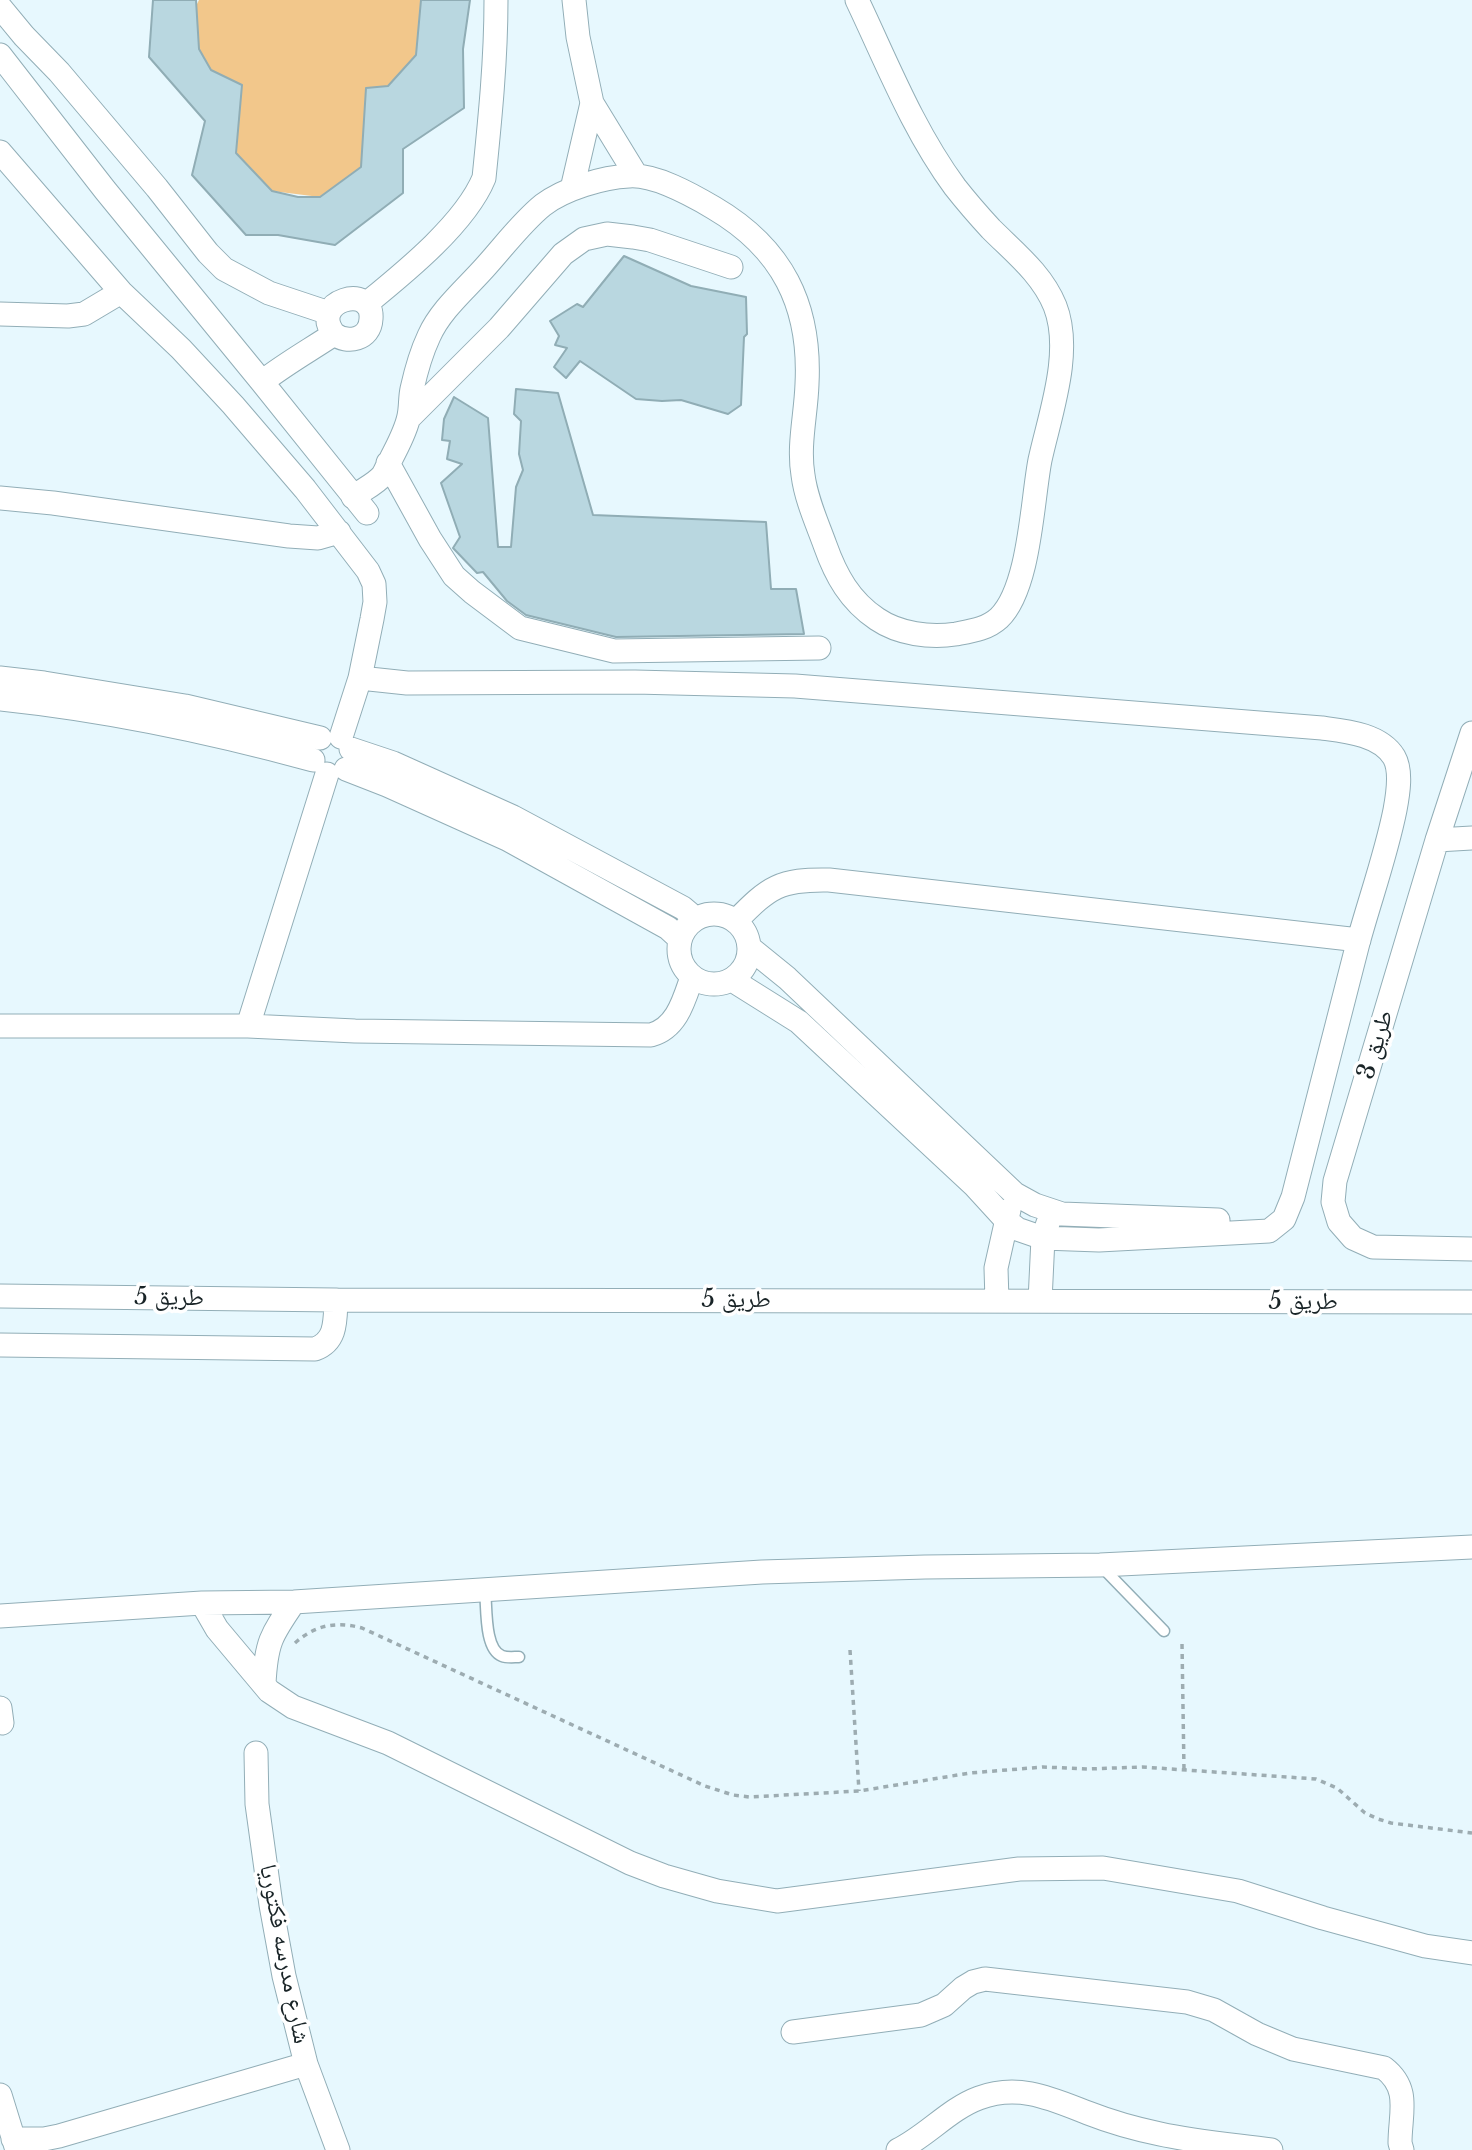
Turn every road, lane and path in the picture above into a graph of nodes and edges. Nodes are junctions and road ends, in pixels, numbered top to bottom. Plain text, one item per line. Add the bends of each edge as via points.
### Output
1 (496, 0) edge
2 (574, 0) edge
3 (857, 0) edge
4 (0, 7) edge
5 (0, 55) edge
6 (592, 103) junction
7 (0, 152) edge
8 (636, 175) junction
9 (572, 189) junction
10 (731, 267) dead end
11 (121, 292) junction
12 (366, 304) junction
13 (0, 314) edge
14 (332, 323) junction
15 (262, 382) junction
16 (409, 418) junction
17 (388, 463) junction
18 (0, 498) edge
19 (339, 532) junction
20 (819, 648) dead end
21 (0, 678) edge
22 (360, 678) junction
23 (42, 693) junction
24 (0, 699) edge
25 (1472, 733) edge
26 (333, 754) junction
27 (1472, 838) edge
28 (1437, 839) junction
29 (696, 919) junction
30 (736, 921) junction
31 (680, 939) junction
32 (1359, 940) junction
33 (750, 948) junction
34 (692, 977) junction
35 (732, 980) junction
36 (0, 1026) edge
37 (248, 1026) junction
38 (1015, 1194) junction
39 (1053, 1211) junction
40 (1284, 1219) junction
41 (1006, 1220) junction
42 (1043, 1238) junction
43 (1472, 1249) edge
44 (0, 1296) edge
45 (336, 1300) junction
46 (997, 1301) junction
47 (1040, 1301) junction
48 (1472, 1303) edge
49 (0, 1345) edge
50 (1472, 1547) edge
51 (1100, 1565) junction
52 (485, 1590) junction
53 (294, 1602) junction
54 (202, 1603) junction
55 (0, 1616) edge
56 (1164, 1631) dead end
57 (295, 1643) dead end
58 (1182, 1644) dead end
59 (850, 1650) dead end
60 (519, 1657) dead end
61 (264, 1684) junction
62 (256, 1753) dead end
63 (1184, 1770) junction
64 (859, 1791) junction
65 (1472, 1833) edge
66 (1472, 1953) edge
67 (793, 2032) dead end
68 (306, 2064) junction
69 (0, 2095) edge
70 (15, 2144) edge
71 (338, 2150) edge
72 (898, 2150) edge
73 (1271, 2150) edge
74 (1402, 2150) edge

1 - 12 street via 491,106 480,188 451,226
2 - 6 street
3 - 8 street via 930,150 986,224 1037,275 1055,306 1062,331 1022,572 1000,616 980,629 945,635 915,633 891,628 855,602 830,558 803,478 807,339 794,291 759,240 733,219 667,184
4 - 14 street via 224,269
5 - 15 street
6 - 8 street
6 - 9 street
7 - 11 street
8 - 9 street
9 - 16 street via 531,217 444,311 421,357
10 - 16 street via 642,239 607,233 584,239 563,254 499,328
11 - 13 street via 84,314
11 - 19 street via 233,405
12 - 14 street via 343,299 334,306
12 - 14 street via 371,321 365,334 346,340
14 - 15 street via 298,358
15 - 17 street via 360,505
16 - 17 street
17 - 20 street via 454,576 520,628 614,651
18 - 19 street via 289,536 318,538
19 - 22 street via 374,584 375,602
21 - 23 street
22 - 26 street
22 - 32 street via 407,684 795,686 1357,733 1381,744 1394,757 1399,779 1396,808
23 - 24 street
23 - 26 street via 185,706
25 - 28 street, طريق 3
26 - 29 street via 393,763 513,817 684,908
26 - 31 street via 387,785 507,839 668,928
26 - 37 street
27 - 28 street
28 - 43 street, طريق 3 via 1335,1181 1333,1202 1339,1222 1353,1238 1373,1247
29 - 30 street via 716,914
29 - 31 street
30 - 32 street via 774,888 789,882 829,880
30 - 33 street
31 - 34 street via 683,966
32 - 40 street
33 - 35 street via 745,967
33 - 38 street
34 - 35 street via 705,983
34 - 37 street via 676,1017 651,1035
35 - 41 street via 799,1022
36 - 37 street
38 - 39 street
38 - 41 street
39 - 40 street via 1167,1219
39 - 42 street
40 - 42 street via 1259,1233
41 - 42 street
41 - 46 street via 996,1268
42 - 47 street
44 - 45 street, طريق 5
45 - 46 street, طريق 5
45 - 49 street via 333,1332 315,1349
46 - 47 street, طريق 5
47 - 48 street, طريق 5
50 - 51 street
51 - 52 street via 762,1572
51 - 56 lane
52 - 53 street
52 - 60 lane via 491,1646 503,1657
53 - 54 street
53 - 61 street via 269,1644
54 - 55 street
54 - 61 street
57 - 64 path via 319,1627 348,1624 362,1628 733,1795
58 - 63 path
59 - 64 path
61 - 66 street via 293,1707 388,1743 630,1863 717,1891 777,1901 1019,1869 1103,1868 1237,1891 1425,1946
62 - 68 street, شارع مدرسه فكتوريا via 257,1804 271,1905
63 - 64 path via 1043,1767
63 - 65 path via 1316,1779 1337,1788 1378,1819
67 - 74 street via 921,2015 985,1979 1187,2002 1214,2010 1293,2049 1384,2067 1400,2086
68 - 70 street via 59,2136
68 - 71 street, شارع مدرسه فكتوريا
69 - 70 street
72 - 73 street via 980,2098 1023,2092 1160,2134

